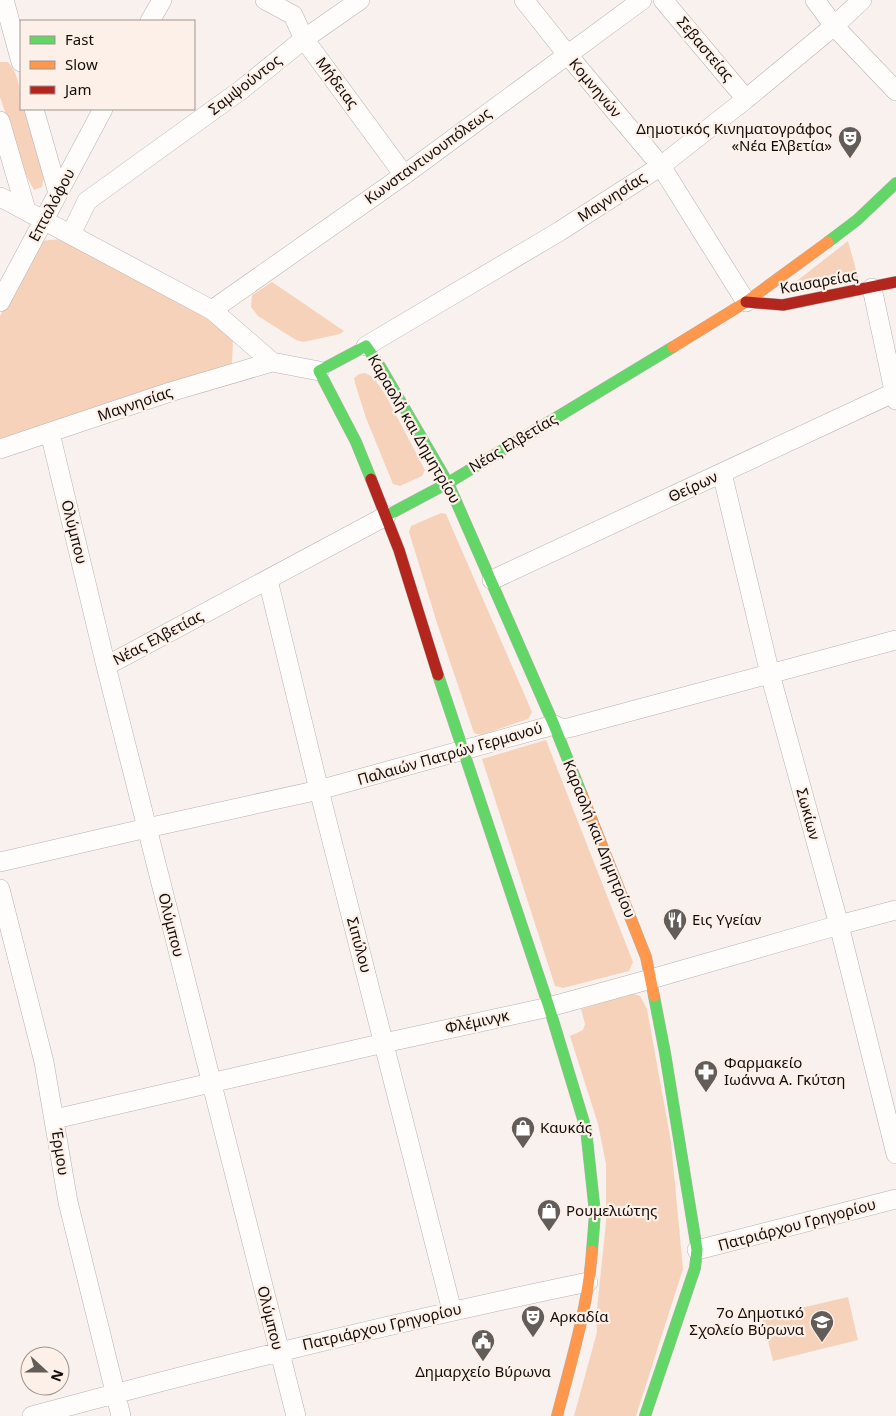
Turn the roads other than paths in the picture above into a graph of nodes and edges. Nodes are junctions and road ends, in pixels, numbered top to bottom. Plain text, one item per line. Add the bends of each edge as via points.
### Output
1 (162, 0) edge
2 (265, 0) edge
3 (360, 0) edge
4 (524, 0) edge
5 (642, 0) edge
6 (663, 0) edge
7 (815, 0) edge
8 (862, 0) edge
9 (297, 8) edge
10 (6, 9) edge
11 (151, 20) edge
12 (834, 26) junction
13 (304, 39) junction
14 (567, 54) junction
15 (20, 58) edge
16 (896, 91) edge
17 (746, 99) junction
18 (34, 110) edge
19 (102, 110) edge
20 (0, 121) edge
21 (661, 166) junction
22 (404, 174) junction
23 (896, 183) edge
24 (58, 193) junction
25 (0, 197) edge
26 (26, 210) junction
27 (44, 219) junction
28 (71, 234) junction
29 (896, 282) edge
30 (872, 288) junction
31 (0, 302) edge
32 (746, 302) junction
33 (212, 310) junction
34 (366, 346) junction
35 (272, 362) junction
36 (319, 371) junction
37 (895, 397) edge
38 (50, 433) junction
39 (0, 449) edge
40 (722, 473) junction
41 (448, 483) junction
42 (386, 516) junction
43 (268, 580) junction
44 (492, 580) junction
45 (896, 640) edge
46 (106, 666) junction
47 (770, 674) junction
48 (554, 725) junction
49 (463, 750) junction
50 (319, 790) junction
51 (147, 828) junction
52 (0, 862) edge
53 (0, 889) edge
54 (896, 910) edge
55 (839, 925) junction
56 (651, 980) junction
57 (548, 1006) junction
58 (384, 1043) junction
59 (211, 1083) junction
60 (55, 1119) junction
61 (896, 1154) edge
62 (896, 1199) edge
63 (697, 1250) junction
64 (588, 1282) junction
65 (452, 1311) junction
66 (278, 1351) junction
67 (115, 1394) junction
68 (32, 1416) edge
69 (121, 1416) edge
70 (296, 1416) edge
71 (558, 1416) edge
72 (645, 1416) edge

1 - 11 street
2 - 9 street, Μήδειας
3 - 13 street, Σαμψούντος
4 - 14 street, Κομνηνών
5 - 14 street, Κωνσταντινουπόλεως
6 - 17 street, Σεβαστείας
7 - 12 street
8 - 12 street, Μαγνησίας
9 - 13 street, Μήδειας
10 - 15 street
12 - 16 street
12 - 17 street, Μαγνησίας
13 - 22 street, Μήδειας
13 - 28 street, Σαμψούντος via 241,90 87,201
14 - 21 street, Κομνηνών
14 - 22 street, Κωνσταντινουπόλεως
17 - 21 street, Μαγνησίας
18 - 24 street
19 - 24 street, Επταλόφου
20 - 26 street
21 - 32 street, Κομνηνών
21 - 34 street, Μαγνησίας via 560,231
22 - 33 street, Κωνσταντινουπόλεως
23 - 32 street, Νέας Ελβετίας via 858,220
24 - 27 street, Επταλόφου
25 - 26 street
26 - 27 street
27 - 28 street
27 - 31 street, Επταλόφου
28 - 33 street
29 - 30 street, Καισαρείας
30 - 32 street, Καισαρείας via 783,305
30 - 37 street
32 - 41 street, Νέας Ελβετίας
33 - 35 street
34 - 36 street, Καραολή και Δημητρίου
34 - 41 street, Καραολή και Δημητρίου
35 - 36 street
35 - 38 street, Μαγνησίας
36 - 42 street via 356,442
37 - 40 street, Θείρων
38 - 39 street, Μαγνησίας
38 - 46 street, Ολύμπου
40 - 44 street, Θείρων
40 - 47 street, Σωκίων
41 - 42 street, Νέας Ελβετίας
41 - 44 street, Καραολή και Δημητρίου
42 - 43 street, Νέας Ελβετίας
42 - 49 street
43 - 46 street, Νέας Ελβετίας
43 - 50 street, Σιπύλου
44 - 48 street, Καραολή και Δημητρίου
45 - 47 street, Παλαιών Πατρών Γερμανού
46 - 51 street, Ολύμπου
47 - 48 street, Παλαιών Πατρών Γερμανού via 563,729
47 - 55 street, Σωκίων
48 - 49 street, Παλαιών Πατρών Γερμανού
48 - 56 street, Καραολή και Δημητρίου via 634,924
49 - 50 street, Παλαιών Πατρών Γερμανού
49 - 57 street
50 - 51 street, Παλαιών Πατρών Γερμανού
50 - 58 street, Σιπύλου
51 - 52 street, Παλαιών Πατρών Γερμανού
51 - 59 street, Ολύμπου
53 - 60 street, Έρμου via 44,1062
54 - 55 street, Φλέμινγκ
55 - 56 street, Φλέμινγκ
55 - 61 street, Σωκίων
56 - 57 street, Φλέμινγκ
56 - 63 street, Καραολή και Δημητρίου
57 - 58 street, Φλέμινγκ
57 - 64 street via 586,1129 595,1213
58 - 59 street, Φλέμινγκ
58 - 65 street, Σιπύλου
59 - 60 street, Φλέμινγκ
59 - 66 street, Ολύμπου
60 - 67 street, Έρμου via 68,1202
62 - 63 street, Πατριάρχου Γρηγορίου
63 - 72 street, Καραολή και Δημητρίου via 695,1268
64 - 65 street, Πατριάρχου Γρηγορίου
64 - 71 street via 580,1333
65 - 66 street, Πατριάρχου Γρηγορίου
66 - 67 street, Πατριάρχου Γρηγορίου
66 - 70 street, Ολύμπου
67 - 68 street, Πατριάρχου Γρηγορίου
67 - 69 street, Έρμου

